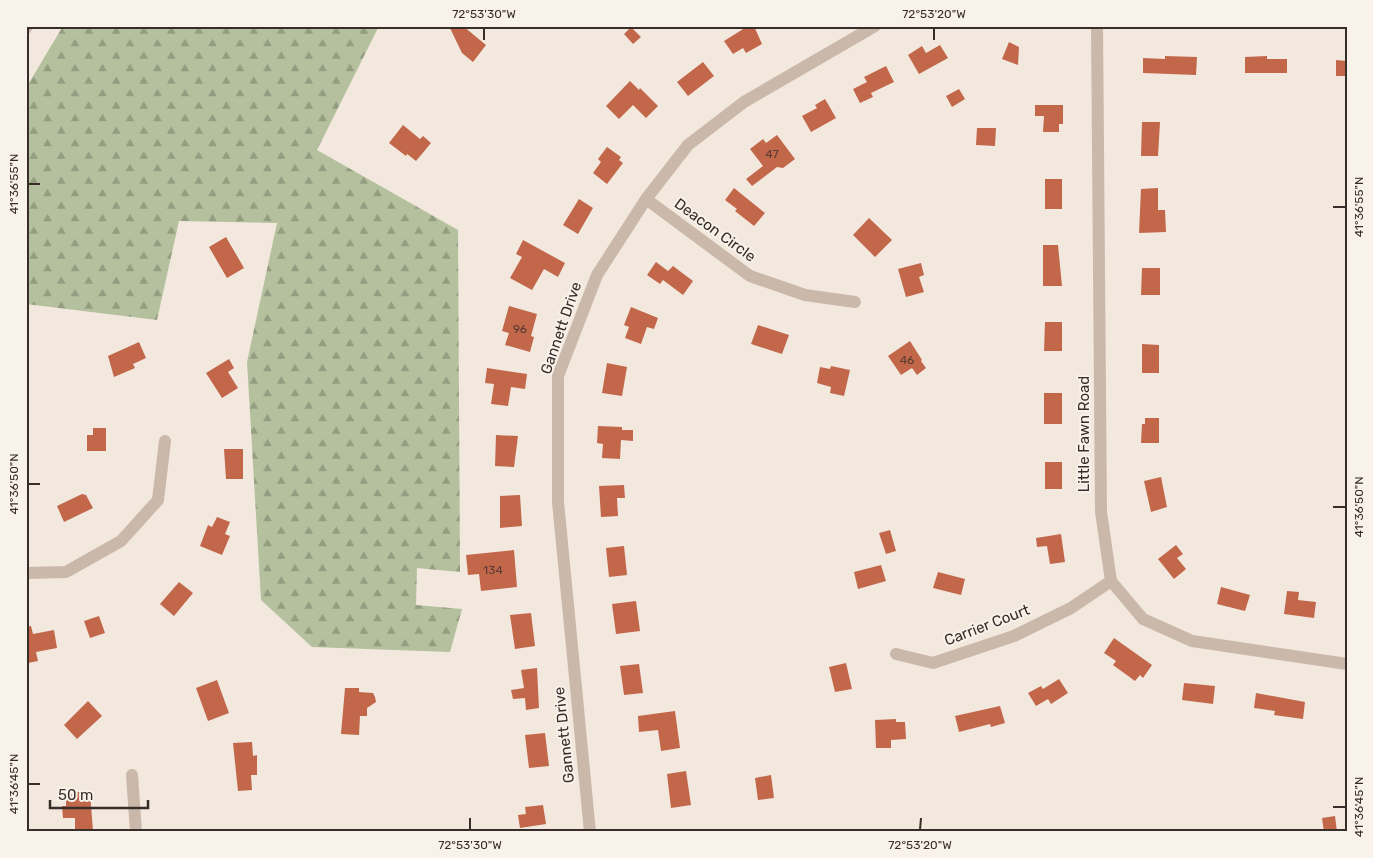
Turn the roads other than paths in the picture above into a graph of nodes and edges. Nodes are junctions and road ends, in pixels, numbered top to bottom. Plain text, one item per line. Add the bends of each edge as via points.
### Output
1 (876, 26) edge
2 (1097, 26) edge
3 (646, 199) junction
4 (855, 302) dead end
5 (165, 441) dead end
6 (26, 572) edge
7 (1111, 581) junction
8 (896, 654) dead end
9 (1347, 664) edge
10 (132, 775) dead end
11 (136, 832) edge
12 (590, 832) edge

1 - 3 street, Gannett Drive via 744,102 688,145
2 - 7 street, Little Fawn Road via 1101,512
3 - 4 street, Deacon Circle via 750,276 805,295
3 - 12 street, Gannett Drive via 597,275 558,376 558,502
5 - 6 street via 158,500 121,541 66,572
7 - 8 street, Carrier Court via 1071,608 1014,636 933,663
7 - 9 street via 1143,619 1192,641
10 - 11 street

